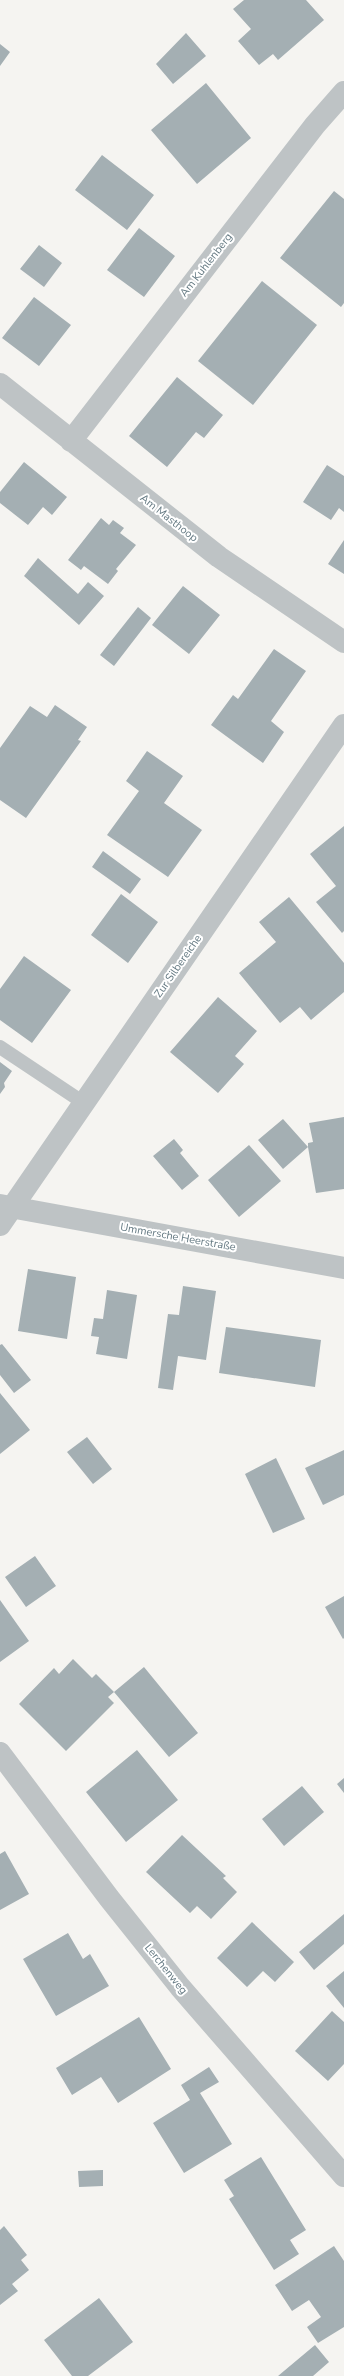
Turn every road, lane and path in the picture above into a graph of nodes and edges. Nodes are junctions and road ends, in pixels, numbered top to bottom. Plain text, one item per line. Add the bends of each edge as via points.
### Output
1 (344, 92) edge
2 (0, 384) edge
3 (71, 441) junction
4 (344, 642) edge
5 (344, 725) edge
6 (0, 1047) edge
7 (84, 1103) junction
8 (6, 1206) edge
9 (0, 1225) edge
10 (344, 1268) edge
11 (0, 1753) edge
12 (344, 2176) edge

1 - 3 street, Am Kuhlenberg via 315,125
2 - 3 street, Am Masthoop
3 - 4 street, Am Masthoop via 219,558
5 - 7 street, Zur Silbereiche
6 - 7 lane
7 - 8 street, Zur Silbereiche
8 - 9 street
8 - 10 street, Ummersche Heerstraße
11 - 12 street, Lerchenweg via 109,1898 180,1987

